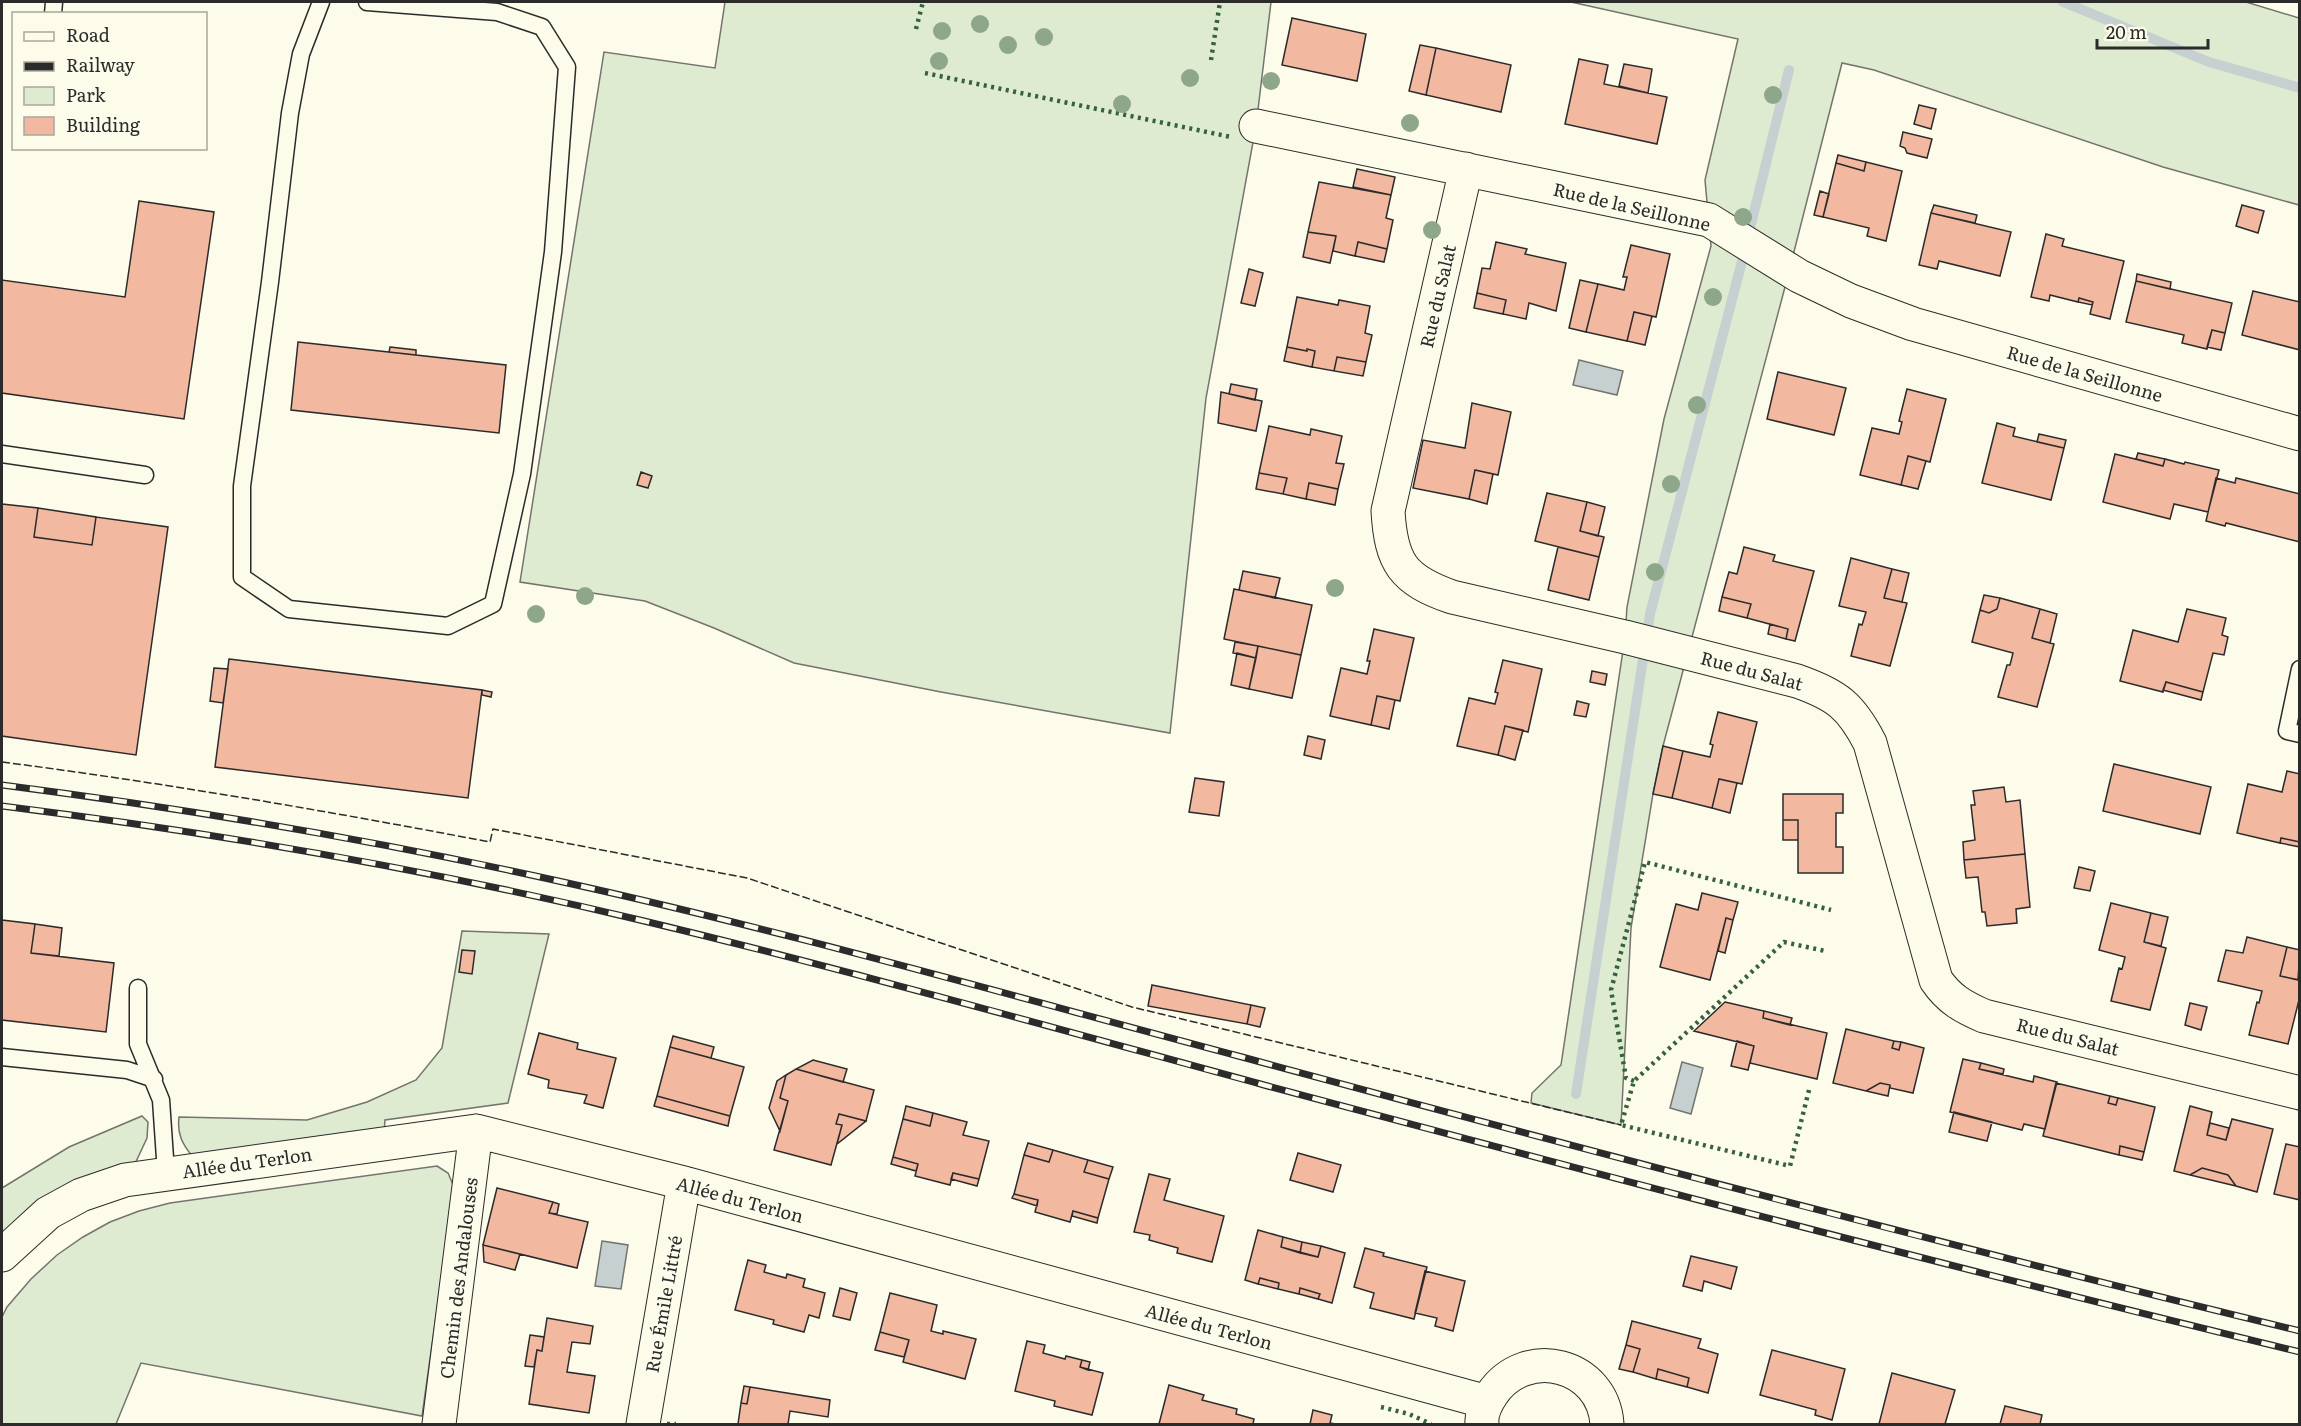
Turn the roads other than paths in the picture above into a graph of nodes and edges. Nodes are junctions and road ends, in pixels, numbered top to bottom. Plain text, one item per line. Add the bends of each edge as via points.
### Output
1 (321, 2) edge
2 (367, 2) edge
3 (1256, 126) dead end
4 (1466, 169) junction
5 (2300, 434) edge
6 (2, 454) edge
7 (145, 475) dead end
8 (2300, 669) edge
9 (2300, 734) edge
10 (138, 988) dead end
11 (2, 1057) edge
12 (154, 1079) junction
13 (2300, 1093) edge
14 (476, 1131) junction
15 (166, 1173) junction
16 (684, 1183) junction
17 (2, 1256) edge
18 (1484, 1413) edge
19 (439, 1425) edge
20 (643, 1425) edge
21 (1607, 1425) edge

1 - 2 lane via 301,54 290,113 242,486 242,577 289,609 448,626 493,604 518,492 553,252 567,67 542,27 497,12
3 - 4 street, Rue de la Seillonne
4 - 5 street, Rue de la Seillonne via 1709,220 1799,276 1913,324
4 - 13 street, Rue du Salat via 1388,511 1390,539 1399,561 1414,581 1452,597 1625,637 1824,690 1859,722 1870,743 1936,980 1946,994 1984,1016
6 - 7 lane
8 - 9 lane via 2287,731
10 - 12 lane via 138,1044
11 - 12 lane via 127,1070
12 - 15 lane via 161,1100
14 - 15 street, Allée du Terlon
14 - 16 street, Allée du Terlon
14 - 19 street, Chemin des Andalouses
15 - 17 street, Allée du Terlon via 125,1180 81,1195 48,1213
16 - 18 street, Allée du Terlon
16 - 20 street, Rue Émile Littré
18 - 21 street via 1498,1386 1513,1374 1531,1366 1551,1366 1586,1381 1599,1396

